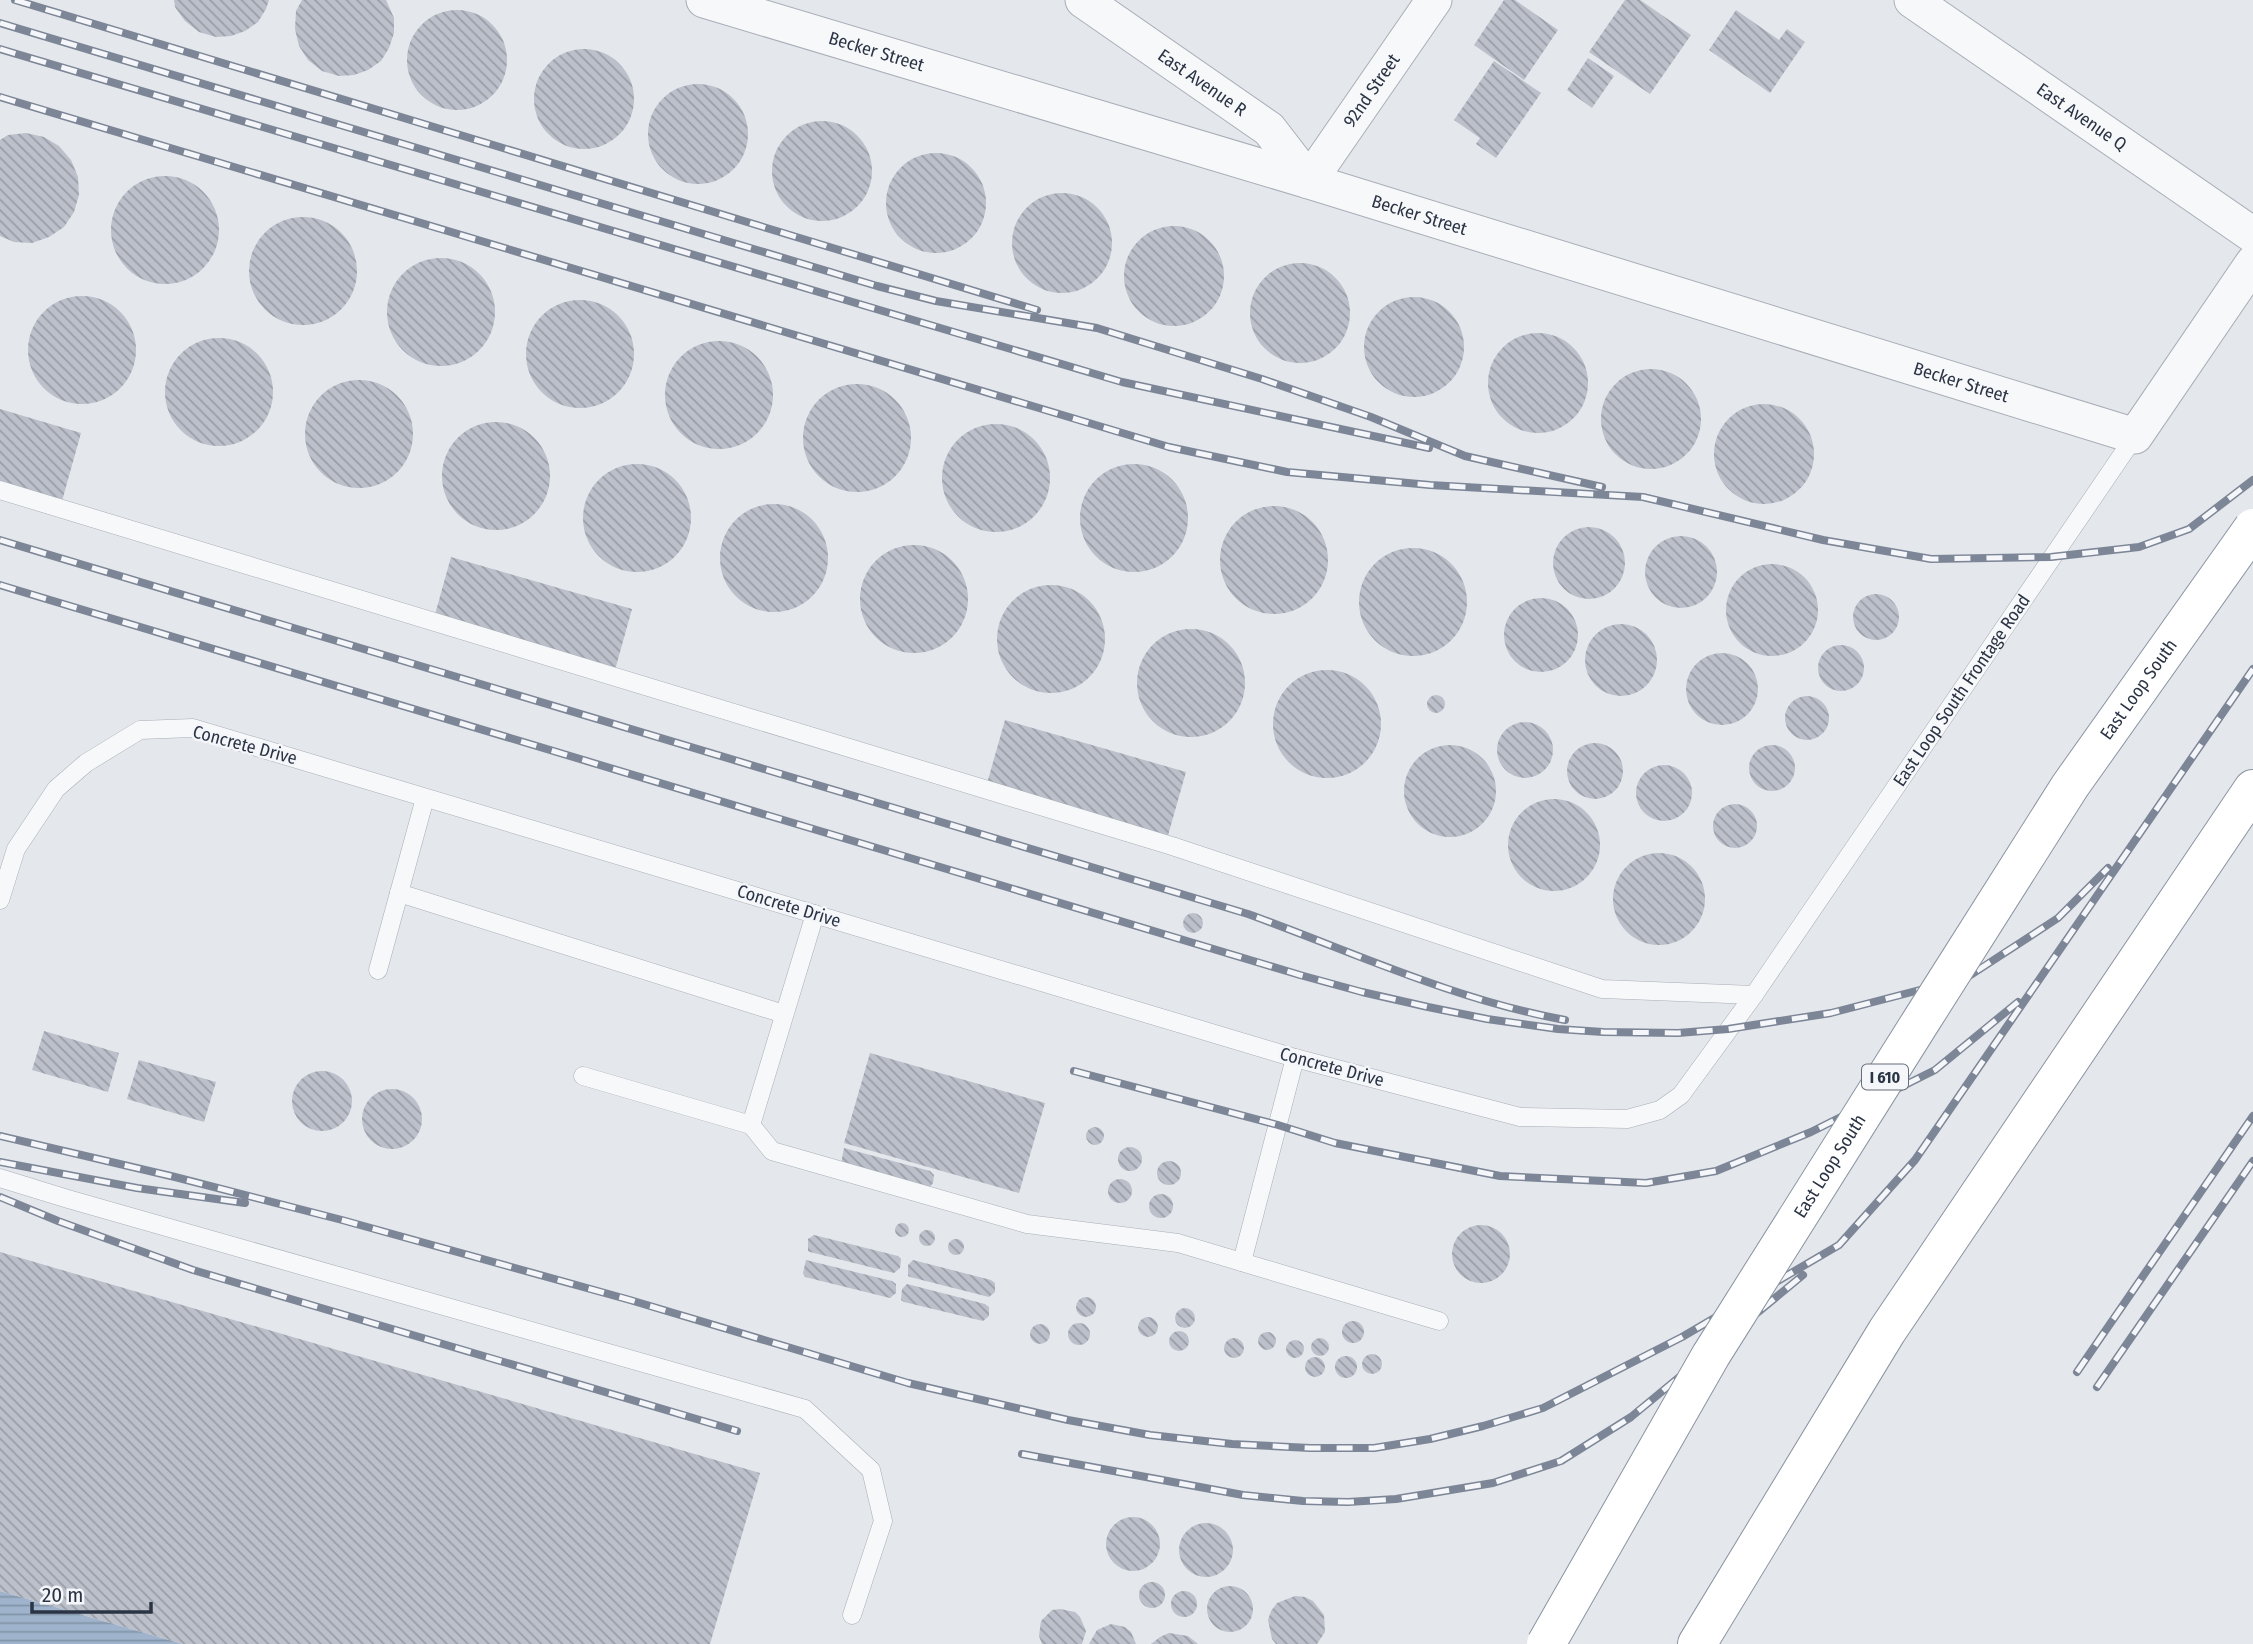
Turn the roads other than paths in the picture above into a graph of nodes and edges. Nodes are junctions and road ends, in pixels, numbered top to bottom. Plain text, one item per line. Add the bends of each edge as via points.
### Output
1 (704, 0) edge
2 (1083, 0) edge
3 (1434, 0) edge
4 (1912, 0) edge
5 (1309, 181) junction
6 (2253, 235) edge
7 (2253, 263) edge
8 (2135, 436) junction
9 (0, 490) edge
10 (2253, 521) edge
11 (2253, 528) edge
12 (2224, 568) junction
13 (2253, 789) edge
14 (425, 798) junction
15 (399, 893) junction
16 (0, 900) edge
17 (815, 914) junction
18 (378, 970) dead end
19 (1754, 995) junction
20 (784, 1014) junction
21 (1295, 1058) junction
22 (583, 1076) dead end
23 (1660, 1110) joint
24 (751, 1125) junction
25 (0, 1178) edge
26 (1242, 1262) junction
27 (1439, 1321) dead end
28 (852, 1615) dead end
29 (1546, 1644) edge
30 (1697, 1644) edge

1 - 5 street, Becker Street
2 - 5 street, East Avenue R via 1269,129
3 - 5 street, 92nd Street
4 - 6 street, East Avenue Q
5 - 8 street, Becker Street
7 - 8 street, East Loop South Frontage Road
8 - 19 lane, East Loop South Frontage Road
9 - 19 lane via 1172,846 1602,989
10 - 12 highway, bridge
11 - 12 highway, East Loop South / I 610, bridge
12 - 29 highway, East Loop South / I 610, bridge via 2070,786 1923,1018 1712,1355
13 - 30 highway via 1886,1331
14 - 15 lane
14 - 16 lane, Concrete Drive via 193,728 140,730 86,763 56,789 16,849
14 - 17 lane, Concrete Drive
15 - 18 lane
15 - 20 lane
17 - 20 lane
17 - 21 lane, Concrete Drive
19 - 23 lane, East Loop South Frontage Road via 1681,1096
20 - 24 lane
21 - 23 lane, Concrete Drive via 1520,1117 1627,1119
21 - 26 lane
22 - 24 lane
24 - 26 lane via 772,1151 1027,1224 1178,1243
25 - 28 lane via 805,1409 871,1470 883,1521
26 - 27 lane

